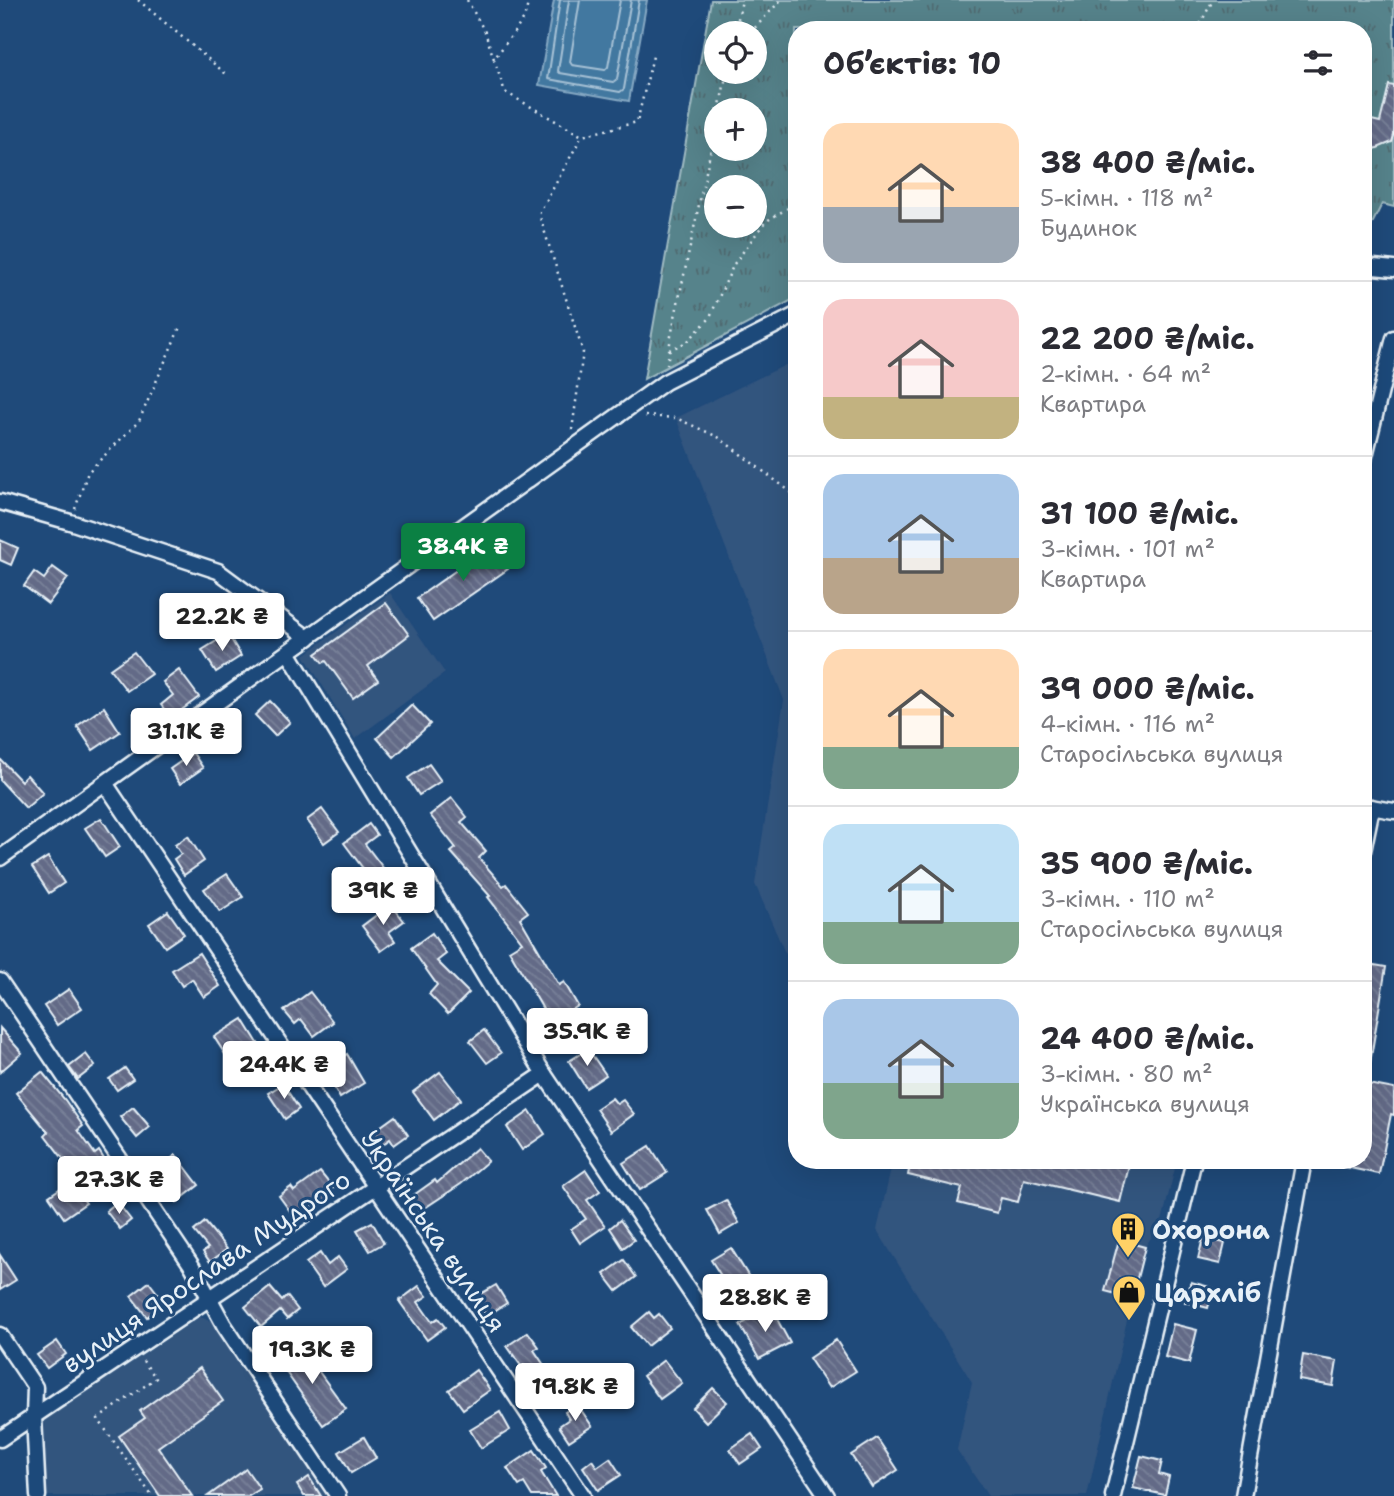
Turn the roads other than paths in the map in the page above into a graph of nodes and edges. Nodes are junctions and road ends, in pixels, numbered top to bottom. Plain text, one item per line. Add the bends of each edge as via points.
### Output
1 (1372, 267) edge
2 (1394, 269) edge
3 (788, 319) edge
4 (1394, 338) edge
5 (1372, 427) edge
6 (0, 502) edge
7 (307, 638) junction
8 (288, 652) junction
9 (105, 783) junction
10 (1372, 807) edge
11 (1394, 811) edge
12 (0, 858) edge
13 (0, 981) edge
14 (544, 1074) junction
15 (1192, 1169) edge
16 (1302, 1169) edge
17 (374, 1187) junction
18 (208, 1299) junction
19 (0, 1335) edge
20 (34, 1417) junction
21 (0, 1439) edge
22 (38, 1496) edge
23 (338, 1496) edge
24 (583, 1496) edge
25 (827, 1496) edge
26 (1113, 1496) edge
27 (1243, 1496) edge

1 - 2 street
3 - 7 street via 665,382
4 - 5 street
6 - 7 street via 218,571
7 - 8 street
8 - 9 street
8 - 14 street
9 - 12 street
9 - 17 street, Українська вулиця
10 - 11 street
13 - 18 street via 192,1266
14 - 17 street, вулиця Ярослава Мудрого
14 - 25 street
15 - 26 street
16 - 27 street
17 - 18 street, вулиця Ярослава Мудрого
17 - 24 street, Українська вулиця
18 - 20 street, вулиця Ярослава Мудрого
18 - 23 street
19 - 20 street via 35,1387
20 - 21 street, вулиця Ярослава Мудрого
20 - 22 street

